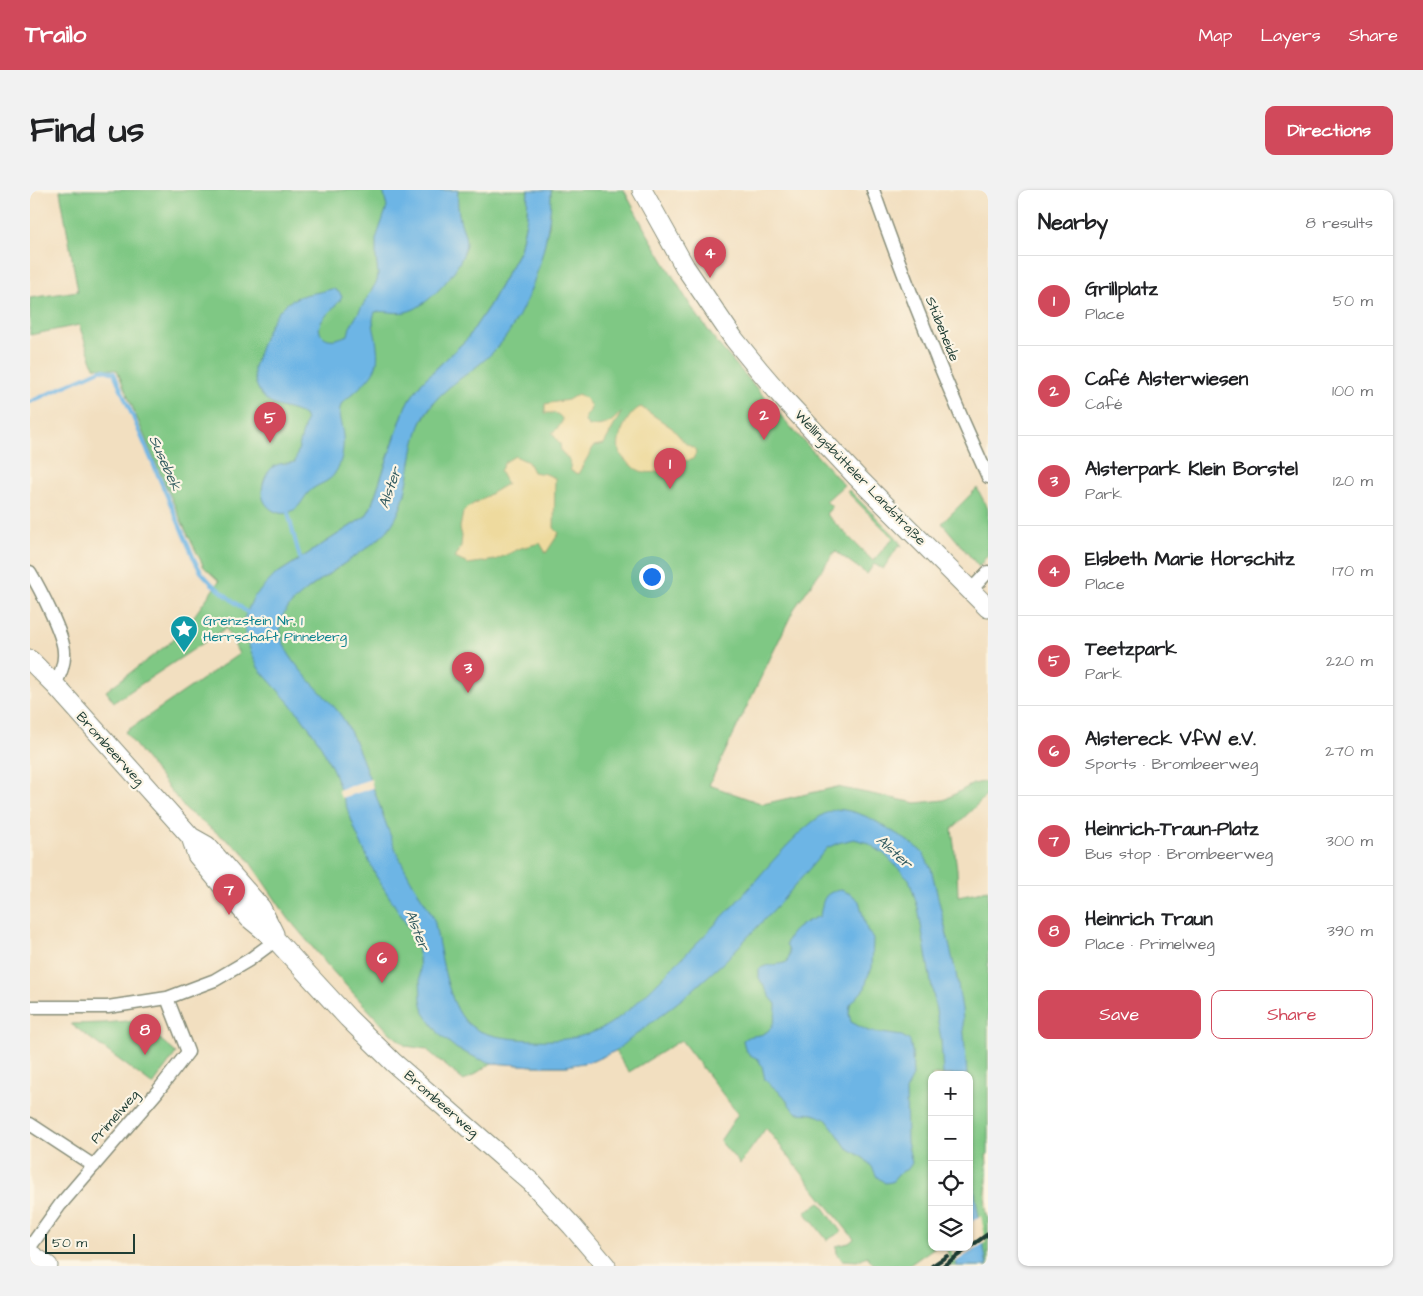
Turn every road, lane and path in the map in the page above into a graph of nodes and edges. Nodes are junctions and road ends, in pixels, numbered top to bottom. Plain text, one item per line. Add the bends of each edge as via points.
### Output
1 (642, 190) edge
2 (873, 190) edge
3 (988, 477) edge
4 (30, 572) edge
5 (988, 572) edge
6 (970, 592) junction
7 (988, 608) edge
8 (30, 660) edge
9 (55, 686) junction
10 (276, 940) junction
11 (167, 998) junction
12 (30, 1007) edge
13 (30, 1124) edge
14 (94, 1166) junction
15 (30, 1247) edge
16 (30, 1254) edge
17 (48, 1266) edge
18 (606, 1266) edge

1 - 6 main road, Wellingsbütteler Landstraße via 685,268 755,365 856,476
2 - 3 street, Stübeheide via 937,359
4 - 9 street via 63,641 62,669
5 - 6 street
6 - 7 main road, Wellingsbütteler Landstraße
8 - 9 main road, Brombeerweg
9 - 10 main road, Brombeerweg via 191,838 197,855 249,918
10 - 11 street via 215,980
10 - 18 main road, Brombeerweg via 394,1063 531,1182
11 - 12 street via 108,1007
11 - 14 street, Primelweg via 188,1052
13 - 14 street
14 - 15 street, Primelweg
16 - 17 main road

